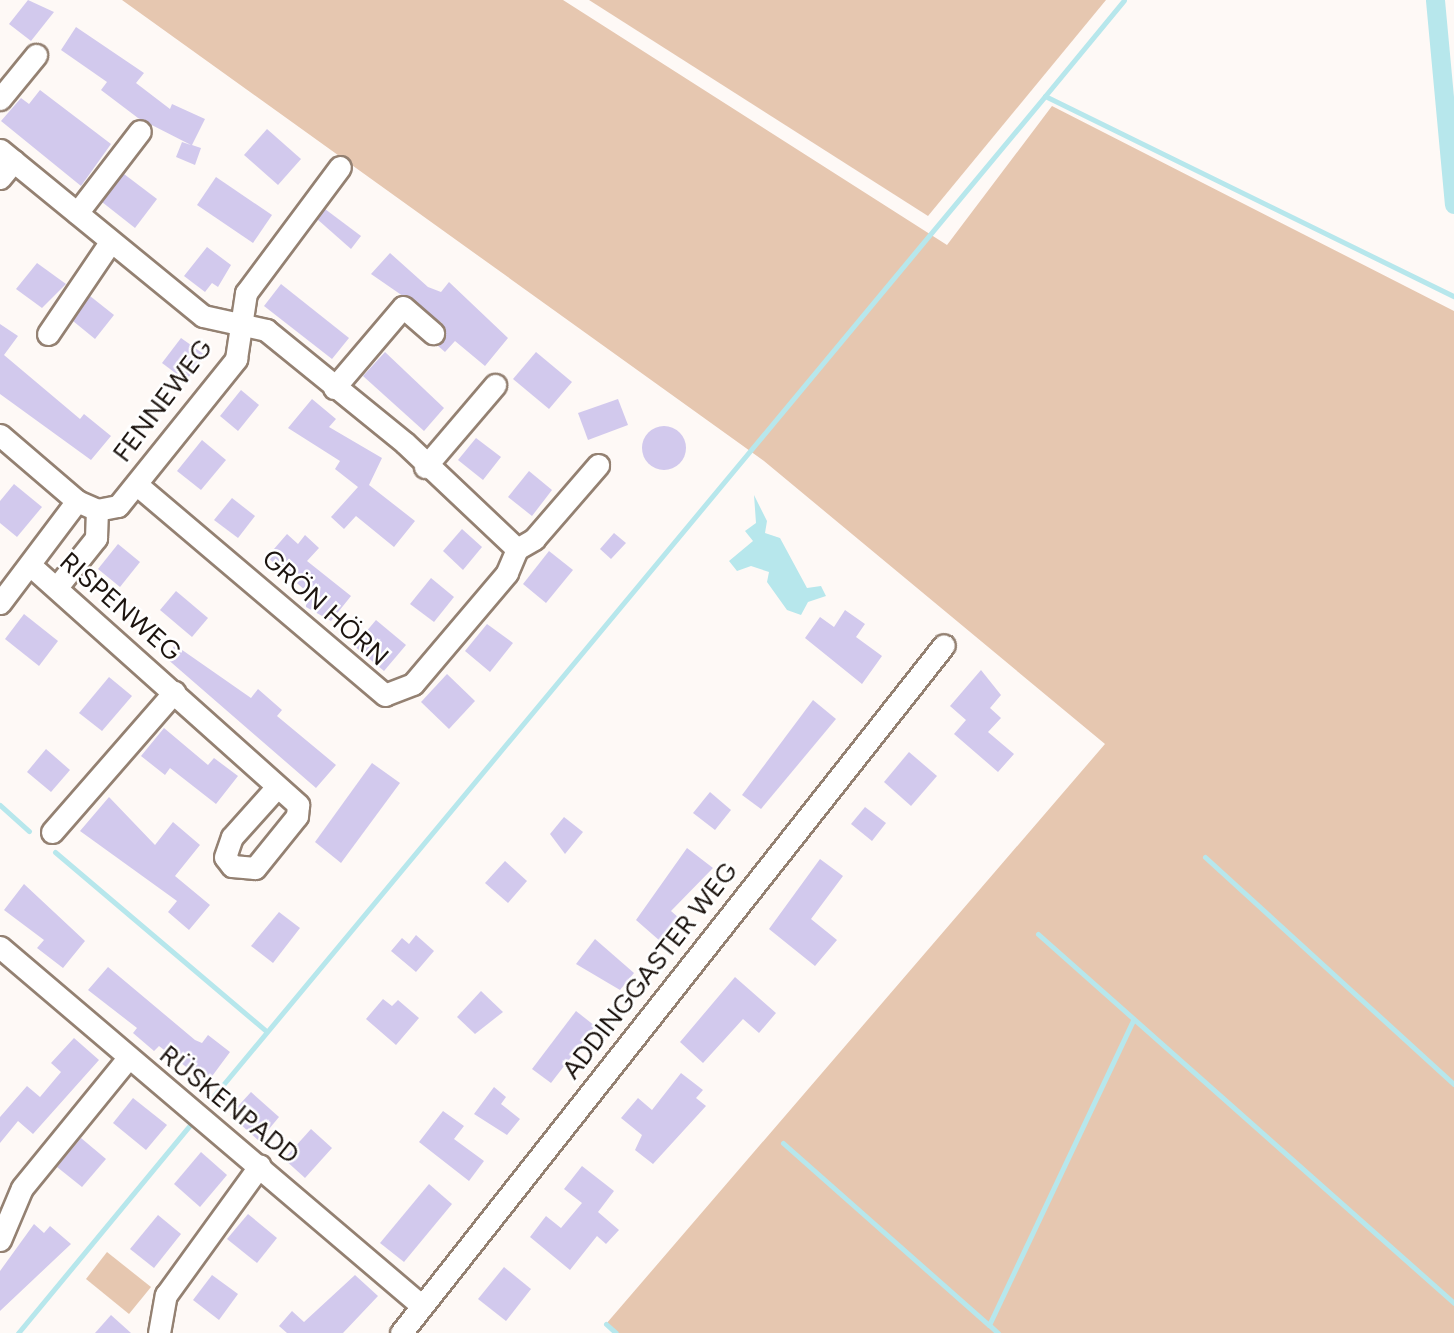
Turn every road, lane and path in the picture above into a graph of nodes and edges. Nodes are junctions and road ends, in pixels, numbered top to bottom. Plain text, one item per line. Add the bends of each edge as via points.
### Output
1 (36, 55) dead end
2 (0, 99) edge
3 (140, 131) dead end
4 (7, 155) edge
5 (340, 167) dead end
6 (0, 178) edge
7 (77, 212) junction
8 (109, 244) junction
9 (238, 325) junction
10 (433, 333) dead end
11 (48, 334) dead end
12 (495, 385) dead end
13 (334, 388) junction
14 (0, 435) edge
15 (598, 465) dead end
16 (425, 467) junction
17 (136, 484) junction
18 (77, 501) junction
19 (97, 510) junction
20 (517, 549) junction
21 (30, 565) junction
22 (57, 587) junction
23 (0, 603) edge
24 (944, 645) dead end
25 (174, 691) junction
26 (275, 789) dead end
27 (52, 832) dead end
28 (0, 947) edge
29 (128, 1058) junction
30 (260, 1165) junction
31 (0, 1240) edge
32 (422, 1306) junction
33 (159, 1333) edge
34 (401, 1333) edge

1 - 2 street
3 - 7 street
4 - 6 street
4 - 7 street
5 - 9 street, FENNEWEG via 246,293
7 - 8 street
8 - 9 street via 121,246 203,316
8 - 11 street
9 - 13 street via 266,330
9 - 17 street, FENNEWEG via 236,359
10 - 13 street via 402,307
12 - 16 street
13 - 16 street
14 - 18 street
15 - 20 street, GRÖN HÖRN via 534,539
16 - 20 street
17 - 19 street, FENNEWEG via 118,506
17 - 20 street, GRÖN HÖRN via 385,695 413,684 507,573
18 - 19 street
18 - 21 street
19 - 22 street via 96,538
21 - 22 street, RISPENWEG
21 - 23 street
22 - 25 street, RISPENWEG
24 - 32 street, ADDINGGASTER WEG
25 - 26 street, RISPENWEG via 270,774
25 - 27 street, RISPENWEG
28 - 29 street, RÜSKENPADD
29 - 30 street, RÜSKENPADD
29 - 31 street via 22,1188
30 - 32 street, RÜSKENPADD
30 - 33 street via 166,1295
32 - 34 street, ADDINGGASTER WEG

